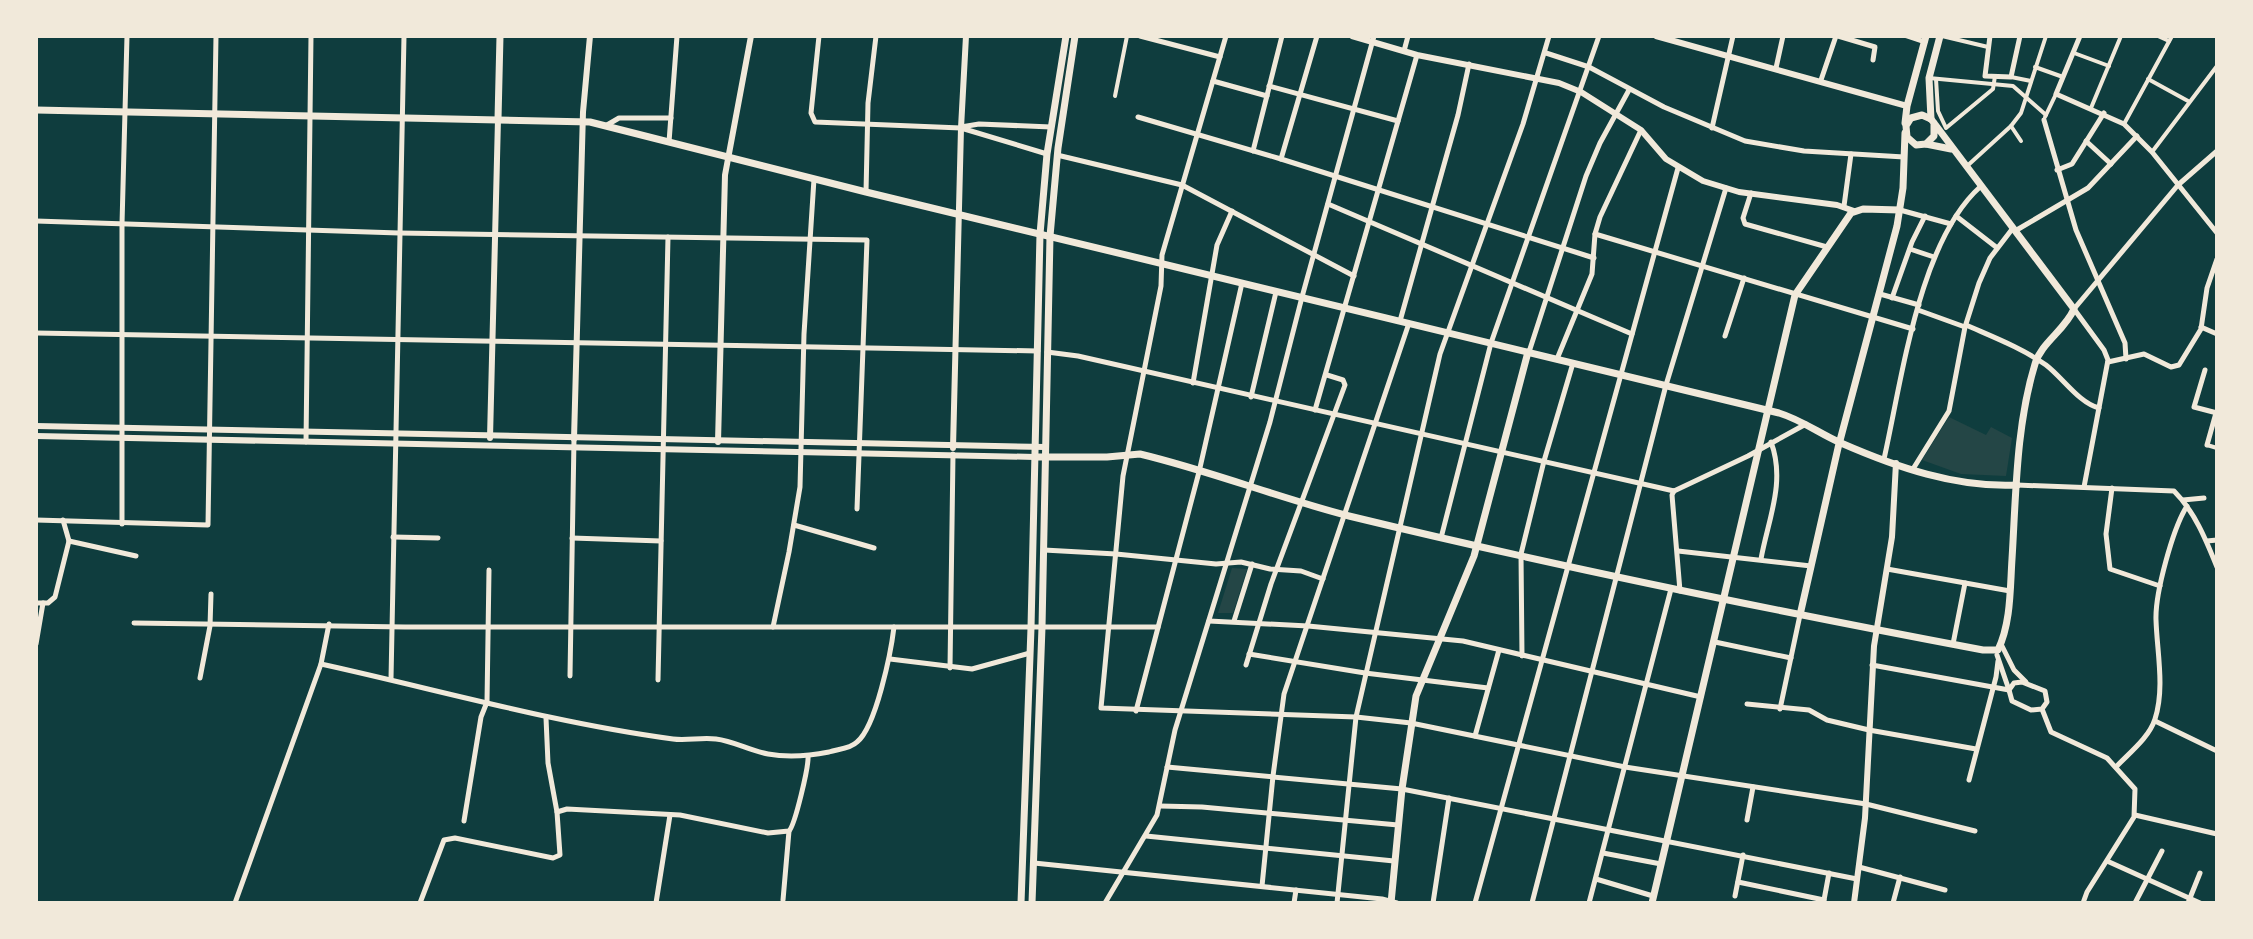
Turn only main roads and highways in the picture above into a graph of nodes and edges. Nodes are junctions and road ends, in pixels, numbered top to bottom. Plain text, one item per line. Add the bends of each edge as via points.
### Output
1 (500, 36) edge
2 (1066, 36) edge
3 (1075, 36) edge
4 (1941, 36) edge
5 (1925, 39) edge
6 (36, 110) edge
7 (498, 119) junction
8 (1932, 121) junction
9 (1905, 129) junction
10 (1924, 144) junction
11 (1953, 150) junction
12 (1904, 157) junction
13 (1900, 210) junction
14 (1040, 234) junction
15 (1050, 236) junction
16 (1042, 352) junction
17 (1528, 352) junction
18 (1768, 410) junction
19 (1840, 443) junction
20 (1035, 457) junction
21 (1045, 457) junction
22 (2017, 485) junction
23 (1477, 547) junction
24 (1724, 600) junction
25 (1800, 615) junction
26 (1652, 900) edge
27 (1393, 902) edge
28 (1021, 903) edge
29 (1032, 903) edge

1 - 7 main road
2 - 14 main road
3 - 15 main road
4 - 8 main road
5 - 9 main road
6 - 7 main road
7 - 14 main road via 607,125
8 - 9 main road via 1915,115
8 - 10 main road via 1935,134
8 - 11 main road
9 - 10 main road via 1911,142
9 - 12 main road
10 - 11 main road
10 - 12 main road
11 - 22 main road via 2074,309 2036,359
12 - 13 main road
13 - 18 main road via 1854,211 1795,295
13 - 19 main road
14 - 15 main road
14 - 16 main road
15 - 16 main road
15 - 17 main road
16 - 20 main road
16 - 21 main road
17 - 18 main road
17 - 23 main road
18 - 19 main road
18 - 24 main road
19 - 22 main road via 1967,484
19 - 25 main road
20 - 21 main road
20 - 28 main road
21 - 23 main road via 1144,455 1346,515
21 - 29 main road
22 - 25 main road via 2010,591 1999,650
23 - 24 main road
23 - 27 main road via 1422,680 1411,723
24 - 25 main road
24 - 26 main road

